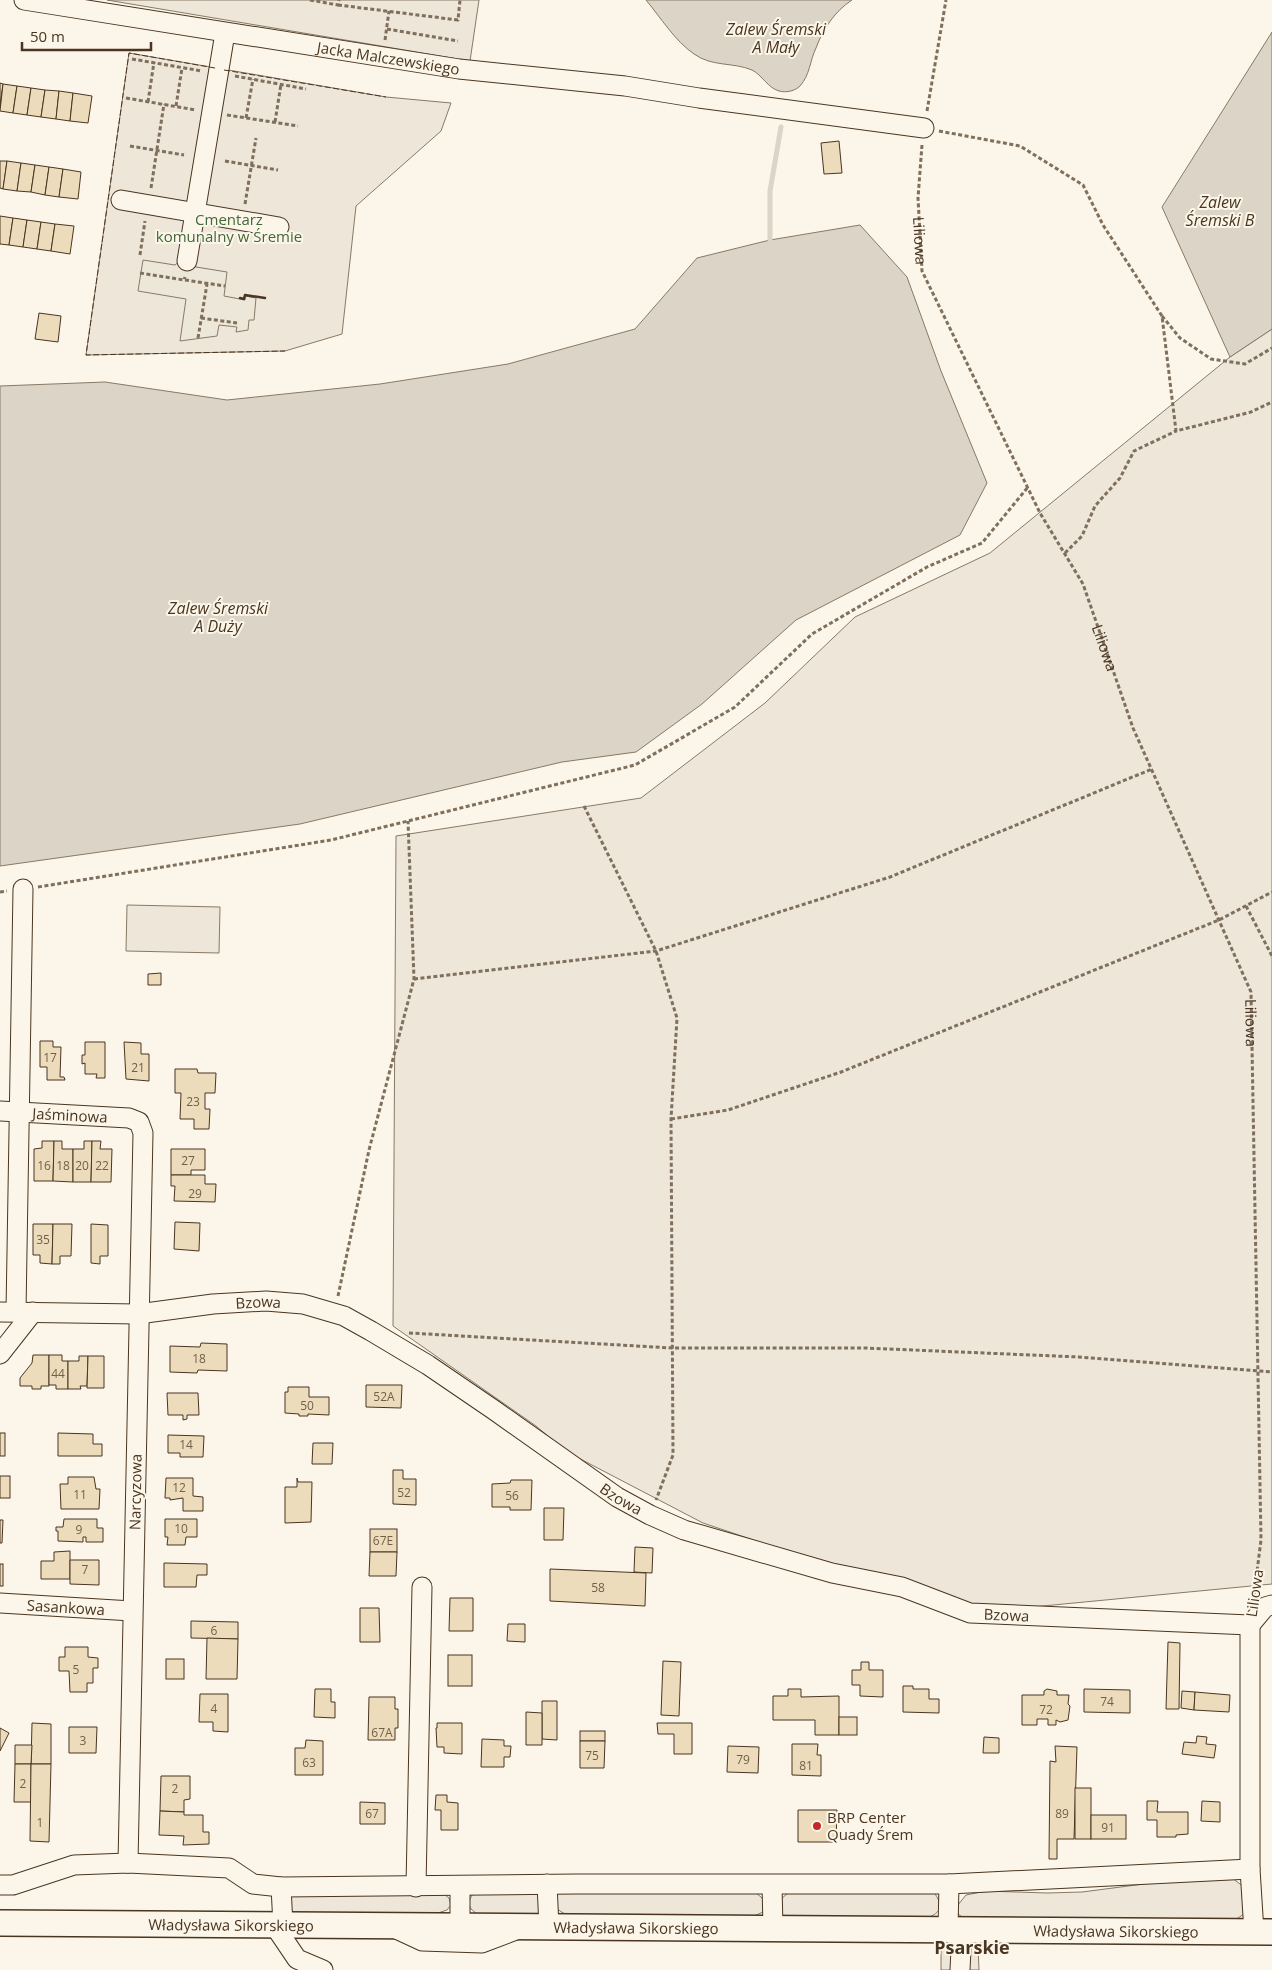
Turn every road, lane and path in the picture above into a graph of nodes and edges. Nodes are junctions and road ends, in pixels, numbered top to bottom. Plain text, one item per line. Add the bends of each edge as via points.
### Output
1 (24, 0) edge
2 (310, 0) edge
3 (460, 0) edge
4 (946, 0) edge
5 (339, 2) edge
6 (389, 11) junction
7 (387, 29) junction
8 (225, 33) junction
9 (458, 41) dead end
10 (382, 58) junction
11 (154, 62) dead end
12 (182, 67) dead end
13 (253, 79) dead end
14 (281, 84) dead end
15 (148, 102) dead end
16 (164, 104) dead end
17 (176, 106) dead end
18 (246, 118) dead end
19 (275, 122) dead end
20 (924, 128) junction
21 (256, 138) dead end
22 (130, 146) dead end
23 (157, 150) junction
24 (184, 154) dead end
25 (226, 161) dead end
26 (251, 165) junction
27 (278, 170) dead end
28 (120, 200) dead end
29 (148, 204) junction
30 (195, 212) junction
31 (242, 220) junction
32 (279, 227) dead end
33 (140, 255) dead end
34 (187, 261) joint
35 (140, 273) dead end
36 (184, 280) junction
37 (207, 284) junction
38 (225, 286) dead end
39 (1162, 316) junction
40 (201, 318) junction
41 (237, 323) dead end
42 (198, 338) dead end
43 (1272, 348) edge
44 (1272, 402) edge
45 (1176, 431) junction
46 (1028, 487) junction
47 (1065, 553) junction
48 (1152, 769) junction
49 (584, 806) dead end
50 (408, 821) junction
51 (22, 889) joint
52 (1272, 892) edge
53 (1246, 906) junction
54 (1219, 920) junction
55 (656, 951) junction
56 (1272, 956) edge
57 (414, 980) junction
58 (9, 1112) edge
59 (671, 1120) junction
60 (138, 1122) joint
61 (16, 1312) edge
62 (334, 1313) junction
63 (138, 1314) junction
64 (371, 1330) junction
65 (672, 1348) junction
66 (0, 1354) edge
67 (1272, 1372) edge
68 (1258, 1373) junction
69 (650, 1515) junction
70 (422, 1587) dead end
71 (0, 1603) edge
72 (1272, 1605) edge
73 (132, 1611) junction
74 (1250, 1625) junction
75 (128, 1862) junction
76 (1250, 1869) junction
77 (547, 1884) junction
78 (949, 1884) junction
79 (0, 1885) edge
80 (772, 1885) junction
81 (460, 1886) junction
82 (281, 1887) junction
83 (416, 1887) junction
84 (0, 1923) edge
85 (278, 1925) junction
86 (388, 1926) junction
87 (460, 1926) junction
88 (537, 1927) junction
89 (773, 1928) junction
90 (955, 1929) junction
91 (1263, 1932) edge
92 (323, 1970) edge
93 (960, 1970) edge

1 - 8 street, Jacka Malczewskiego
2 - 5 path
3 - 6 path via 458,20
4 - 20 path, Liliowa
5 - 6 path
6 - 7 path
7 - 9 path
7 - 10 path
8 - 10 street, Jacka Malczewskiego
8 - 30 street
10 - 20 street, Jacka Malczewskiego via 626,86
11 - 15 path
12 - 17 path
13 - 18 path
14 - 19 path
16 - 23 path
20 - 39 path via 1020,146 1083,185 1103,225
20 - 46 path, Liliowa via 918,198 922,270
21 - 26 path
22 - 23 path
23 - 24 path
23 - 29 path
25 - 26 path
26 - 27 path
26 - 31 path
28 - 29 street
29 - 30 street
29 - 33 path
30 - 31 street
30 - 34 street
31 - 32 street
34 - 36 path
35 - 36 path
36 - 37 path
37 - 38 path
37 - 40 path
39 - 43 path via 1180,338 1211,359 1245,364
39 - 45 path
40 - 41 path
40 - 42 path
44 - 45 path via 1251,412
45 - 47 path via 1134,451 1120,478 1095,506 1082,536
46 - 47 path, Liliowa
46 - 50 path via 982,543 928,567 812,634 736,707 635,765
47 - 48 path, Liliowa via 1084,584 1133,728
48 - 54 path, Liliowa
48 - 55 path via 890,876
49 - 55 path
50 - 51 path via 331,840
50 - 57 path
51 - 58 street
52 - 53 path
53 - 54 path
53 - 56 path
54 - 59 path via 841,1072 728,1110
54 - 68 path, Liliowa via 1251,992
55 - 57 path
55 - 59 path via 677,1018
57 - 62 path via 368,1150
58 - 60 street, Jaśminowa via 129,1118
58 - 61 street
59 - 65 path
60 - 63 street, Narcyzowa via 143,1133
61 - 63 street, Bzowa
61 - 66 street
62 - 63 street, Bzowa via 303,1304 266,1301
62 - 64 street, Bzowa
63 - 73 street, Narcyzowa
64 - 65 path
64 - 69 street, Bzowa via 486,1404 617,1497
65 - 68 path via 865,1348 1050,1356
65 - 69 path via 673,1455
67 - 68 path
68 - 74 path, Liliowa via 1261,1540
69 - 74 street, Bzowa via 684,1530 754,1552 902,1587 970,1613
70 - 83 street
71 - 73 street, Sasankowa
72 - 74 street via 1264,1607
73 - 75 street, Narcyzowa
74 - 76 street, Liliowa
75 - 79 street via 74,1865 13,1885
75 - 82 street via 230,1868 253,1884
76 - 78 street
76 - 91 street, Liliowa
77 - 80 street
77 - 81 street
77 - 88 street
78 - 80 street
78 - 90 street
80 - 89 street
81 - 83 street
81 - 87 street
82 - 83 street
82 - 85 street
84 - 85 main road, Władysława Sikorskiego
85 - 86 main road, Władysława Sikorskiego
85 - 92 street via 297,1959
86 - 87 main road, Władysława Sikorskiego
86 - 88 street via 422,1941 482,1942
87 - 88 main road, Władysława Sikorskiego
88 - 89 main road, Władysława Sikorskiego
89 - 90 main road, Władysława Sikorskiego
90 - 91 main road, Władysława Sikorskiego
90 - 93 street

